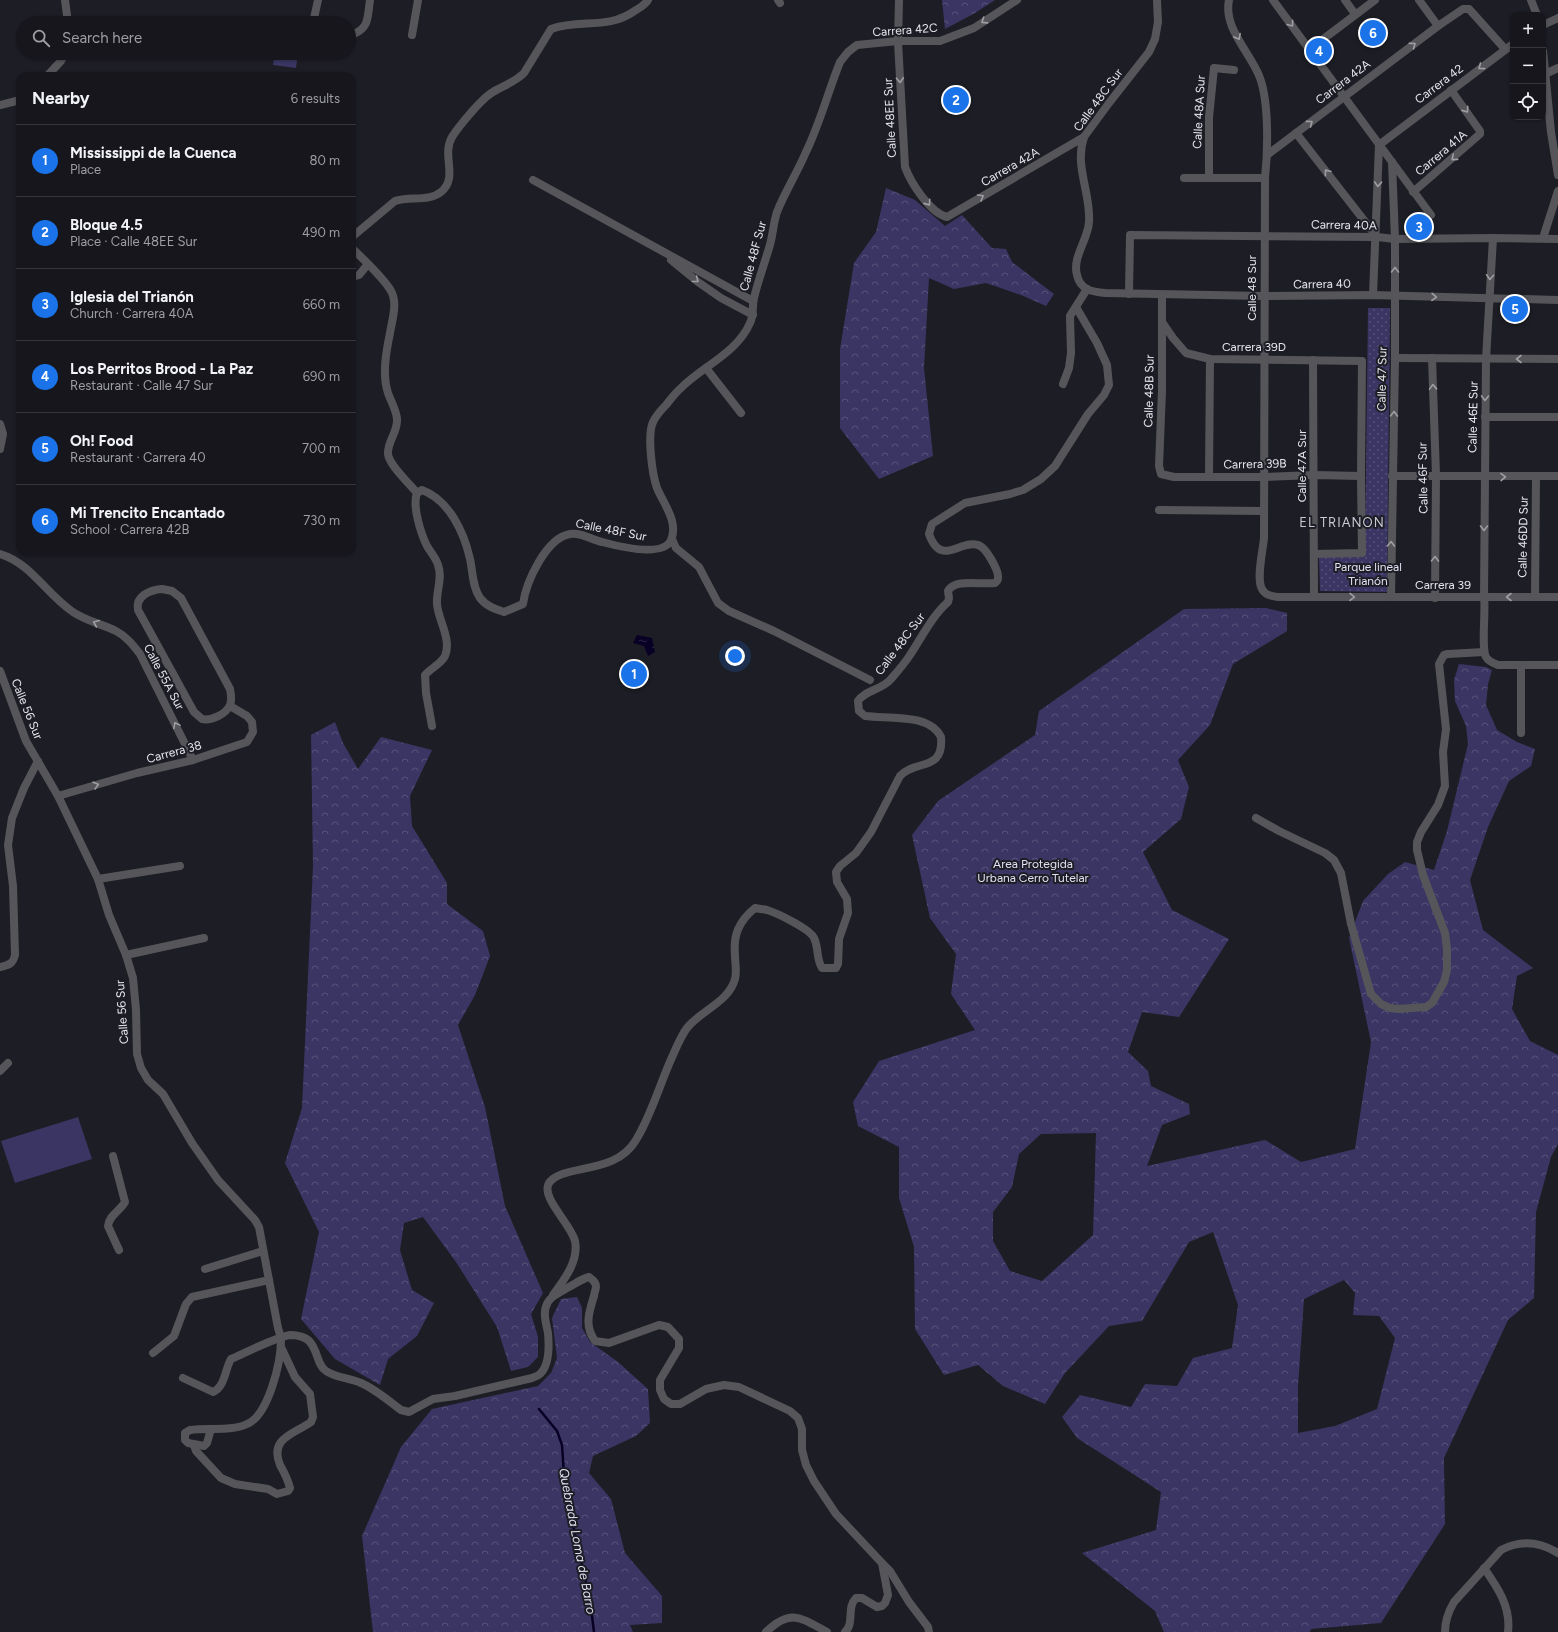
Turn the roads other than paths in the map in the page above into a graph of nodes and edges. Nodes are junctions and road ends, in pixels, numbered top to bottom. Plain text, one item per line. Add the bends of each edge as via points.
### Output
1 (65, 0) edge
2 (318, 0) edge
3 (370, 0) edge
4 (418, 0) edge
5 (648, 0) edge
6 (899, 0) edge
7 (1017, 0) edge
8 (1157, 0) edge
9 (1229, 0) edge
10 (1273, 0) edge
11 (1345, 0) edge
12 (1375, 0) edge
13 (1419, 0) edge
14 (1531, 0) edge
15 (1535, 12) edge
16 (1355, 14) junction
17 (67, 16) edge
18 (315, 16) edge
19 (1558, 18) edge
20 (1546, 24) edge
21 (1438, 26) junction
22 (356, 34) edge
23 (412, 35) dead end
24 (898, 41) junction
25 (857, 45) joint
26 (1510, 46) edge
27 (1310, 49) junction
28 (1505, 49) junction
29 (61, 60) edge
30 (1558, 68) edge
31 (1234, 70) dead end
32 (50, 72) edge
33 (1546, 74) edge
34 (1546, 84) edge
35 (1452, 90) junction
36 (1344, 97) junction
37 (16, 101) edge
38 (0, 105) edge
39 (1296, 132) junction
40 (1084, 137) junction
41 (1379, 145) junction
42 (1267, 154) junction
43 (1392, 162) junction
44 (1558, 175) edge
45 (1209, 177) junction
46 (1184, 178) dead end
47 (1264, 178) junction
48 (533, 180) dead end
49 (1558, 191) edge
50 (1413, 192) junction
51 (1431, 215) dead end
52 (947, 217) joint
53 (356, 234) edge
54 (1265, 236) junction
55 (1377, 237) junction
56 (1493, 238) junction
57 (1544, 238) junction
58 (1395, 239) junction
59 (1558, 239) edge
60 (655, 247) junction
61 (356, 252) edge
62 (368, 264) junction
63 (356, 275) edge
64 (1087, 289) junction
65 (1129, 294) junction
66 (1162, 295) junction
67 (1373, 295) junction
68 (1263, 296) junction
69 (1394, 296) junction
70 (1489, 298) junction
71 (1558, 300) edge
72 (753, 301) junction
73 (1076, 307) junction
74 (753, 315) junction
75 (1162, 322) junction
76 (1395, 358) junction
77 (1432, 358) junction
78 (1210, 359) junction
79 (1265, 359) junction
80 (1486, 359) junction
81 (1558, 359) edge
82 (1313, 360) junction
83 (1362, 361) joint
84 (706, 368) junction
85 (1063, 384) dead end
86 (741, 413) dead end
87 (1485, 417) junction
88 (1558, 418) edge
89 (0, 424) edge
90 (0, 449) edge
91 (1314, 475) junction
92 (1436, 475) junction
93 (1360, 476) junction
94 (1392, 476) junction
95 (1536, 476) junction
96 (1558, 476) edge
97 (1174, 477) joint
98 (1210, 477) junction
99 (1265, 477) junction
100 (1484, 477) junction
101 (417, 493) junction
102 (1159, 510) dead end
103 (1264, 511) junction
104 (672, 539) junction
105 (0, 554) edge
106 (1314, 554) junction
107 (1260, 586) joint
108 (1314, 596) junction
109 (1390, 597) junction
110 (1484, 597) junction
111 (1535, 597) junction
112 (1435, 598) junction
113 (1558, 598) edge
114 (1484, 652) junction
115 (1522, 665) junction
116 (1558, 665) edge
117 (0, 671) edge
118 (870, 680) dead end
119 (230, 706) junction
120 (432, 726) dead end
121 (1521, 733) dead end
122 (192, 760) junction
123 (38, 761) junction
124 (58, 796) junction
125 (1256, 818) dead end
126 (180, 866) dead end
127 (98, 879) junction
128 (204, 938) dead end
129 (126, 955) junction
130 (0, 967) edge
131 (8, 1063) dead end
132 (0, 1071) edge
133 (113, 1156) dead end
134 (119, 1250) dead end
135 (263, 1251) junction
136 (204, 1269) dead end
137 (269, 1280) junction
138 (553, 1295) junction
139 (281, 1338) junction
140 (281, 1347) junction
141 (153, 1353) dead end
142 (183, 1378) dead end
143 (211, 1429) junction
144 (194, 1445) junction
145 (1558, 1553) edge
146 (882, 1563) junction
147 (1484, 1568) junction
148 (766, 1632) edge
149 (827, 1632) edge
150 (845, 1632) edge
151 (929, 1632) edge
152 (1444, 1632) edge
153 (1508, 1632) edge

1 - 17 street
2 - 18 street
3 - 22 street via 367,22 360,33
4 - 23 street
5 - 53 street via 629,16 605,24 567,25 552,29 524,73 491,93 452,138 447,155 449,183 441,192 431,197 395,201
6 - 24 street, Calle 48EE Sur
7 -> 24 street, Carrera 42C via 974,28 940,41
8 - 40 street, Calle 48C Sur via 1158,25 1149,52
9 -> 42 street, Calle 48 Sur via 1229,22 1260,77 1265,96
10 -> 27 street
11 - 16 street
12 - 16 street
13 - 21 street
14 - 15 street
16 - 27 street
19 - 20 street
21 - 28 street, Carrera 42A via 1463,9 1469,9
36 -> 21 street, Carrera 42A
24 - 25 street, Carrera 42C
24 -> 52 street, Calle 48EE Sur via 905,167 932,210
25 - 72 street, Calle 48F Sur via 840,62 807,152 777,212 770,246
26 - 28 street, Carrera 42
27 - 36 street
28 -> 35 street, Carrera 42
29 - 32 street
30 - 33 street
31 - 45 street, Calle 48A Sur via 1214,68 1209,117
34 - 44 street
35 - 41 street, Carrera 42
35 -> 50 street, Carrera 41A via 1480,131 1478,138
39 -> 36 street, Carrera 42A
36 - 41 street
37 - 38 street
39 - 42 street, Carrera 42A
55 -> 39 street
52 -> 40 street, Carrera 42A
40 - 64 street, Calle 48C Sur via 1081,164 1089,224 1076,267 1078,279
41 - 43 street
41 -> 55 street
42 - 47 street, Calle 48 Sur
43 - 50 street
43 - 58 street, Calle 47 Sur
45 - 46 street
45 - 47 street
47 - 54 street, Calle 48 Sur
48 - 60 street
49 - 57 street
50 - 51 street
54 - 55 street, Carrera 40A
54 - 65 street, Carrera 40A via 1130,234
54 - 68 street, Calle 48 Sur
55 - 58 street, Carrera 40A
55 - 67 street
56 - 57 street, Carrera 40A
56 - 58 street, Carrera 40A
56 -> 70 street, Calle 46E Sur
57 - 59 street, Carrera 40A
69 -> 58 street, Calle 47 Sur
60 - 72 street
60 -> 74 street via 721,298
61 - 62 street
62 - 63 street
62 - 101 street via 391,291 395,303 387,353 386,381 396,411 397,429 388,454 391,463
64 - 65 street, Carrera 40
64 - 73 street
65 - 66 street, Carrera 40
66 - 68 street, Carrera 40
66 - 75 street, Calle 48B Sur
67 - 68 street, Carrera 40
67 - 69 street, Carrera 40
68 - 79 street, Calle 48 Sur
69 -> 70 street, Carrera 40
69 - 76 street, Calle 47 Sur
70 - 71 street, Carrera 40
70 - 80 street, Calle 46E Sur
72 - 74 street, Calle 48F Sur
73 - 85 street via 1070,316 1071,353
73 - 138 street, Calle 48C Sur via 1107,365 1110,379 1107,391 1088,414 1054,466 1041,479 1010,494 965,503 932,524 928,534 932,543 940,549 951,551 972,544 985,549 999,577 998,580 995,584 961,583 950,588 948,602 891,680 865,694 858,701 859,711 865,716 919,720 930,724 941,737 941,752 931,763 912,768 900,776 871,832 836,872 837,882 847,899 848,913 839,939 836,968 822,968 811,933 794,923 767,910 755,908 744,917 736,932 735,979 723,998 687,1027 681,1036 647,1120 634,1142 618,1158 603,1165 555,1177 549,1183 546,1190 548,1197 571,1229 575,1242 573,1262
74 - 84 street, Calle 48F Sur via 750,324 733,348
75 - 78 street, Carrera 39D via 1186,352
75 - 97 street, Calle 48B Sur via 1159,470 1161,474
76 - 77 street
94 -> 76 street, Calle 47 Sur
77 - 80 street
92 -> 77 street, Calle 46F Sur
78 - 79 street, Carrera 39D
78 - 98 street
79 - 82 street, Carrera 39D
79 - 99 street, Calle 48 Sur
81 -> 80 street
80 -> 87 street, Calle 46E Sur
82 - 83 street, Carrera 39D
82 - 91 street, Calle 47A Sur
83 - 93 street, Calle 47 Sur
84 - 86 street
84 - 104 street, Calle 48F Sur via 681,388 659,413 649,434 656,486 671,517
87 - 88 street
87 - 100 street, Calle 46E Sur
89 - 90 street via 3,434
91 - 93 street, Carrera 39B
91 - 99 street, Carrera 39B
91 - 106 street, Calle 47A Sur
92 - 94 street
92 - 100 street
112 -> 92 street, Calle 46F Sur
93 - 106 street, Calle 47 Sur via 1362,553
109 -> 94 street, Calle 47 Sur
95 - 96 street
100 -> 95 street
95 - 111 street, Calle 46DD Sur
97 - 98 street, Carrera 39B
98 - 99 street, Carrera 39B
99 - 103 street, Calle 48 Sur
100 -> 110 street, Calle 46E Sur
101 - 104 street, Calle 48F Sur via 422,490 431,494 452,515 461,531 470,558 474,585 481,598 491,607 504,612 523,604 524,592 530,578 546,552 554,541 569,534 576,533 601,542 655,551 667,545
101 - 120 street via 415,499 420,528 439,566 437,605 446,645 445,655 426,675 426,693
102 - 103 street
103 - 107 street, Calle 48 Sur
104 - 118 street via 676,548 699,567 718,603 729,611 774,630
122 -> 105 street, Calle 55A Sur via 140,654 130,641 117,631 74,613 16,560
106 - 108 street, Calle 47A Sur
107 - 108 street, Carrera 39 via 1265,593 1272,596
108 -> 109 street, Carrera 39
109 - 112 street, Carrera 39
111 -> 110 street, Carrera 39
110 - 112 street, Carrera 39
110 - 114 street
111 - 113 street, Carrera 39
114 - 115 street via 1489,662 1494,664
114 - 125 street via 1448,654 1442,658 1439,668 1446,729 1443,752 1445,786 1438,805 1417,842 1423,875 1445,934 1447,949 1444,982 1432,1003 1426,1007 1390,1008 1381,1004 1371,994 1351,924 1341,872 1334,860
115 - 116 street
115 - 121 street
117 - 123 street, Calle 56 Sur via 26,741
119 - 119 street via 230,689 181,598 172,591 162,589 142,596 138,602 138,610 196,716 205,720 214,718
119 - 122 street, Carrera 38 via 250,718 253,725 252,735 247,742
124 -> 122 street, Carrera 38
123 - 124 street, Calle 56 Sur
123 - 130 street via 12,818 8,845 13,886 15,955 14,961
124 - 127 street, Calle 56 Sur
126 - 127 street
127 - 129 street, Calle 56 Sur via 108,915
128 - 129 street
129 - 135 street, Calle 56 Sur via 133,978 137,1054 141,1068 148,1080 163,1094 218,1180 255,1220 259,1227
131 - 132 street
133 - 134 street via 125,1202 110,1217 108,1226
135 - 136 street
135 - 137 street, Calle 56 Sur
137 - 139 street, Calle 56 Sur
137 - 141 street via 192,1297 186,1304 174,1336
138 - 139 street via 545,1308 548,1353 541,1374 455,1396 433,1398 408,1412 361,1383 325,1371 310,1341 291,1335
138 - 146 street via 583,1278 589,1277 594,1281 596,1286 588,1314 588,1326 595,1341 609,1343 659,1325 674,1332 679,1339 679,1348 660,1380 660,1390 664,1399 671,1404 680,1404 706,1389 724,1385 739,1387 790,1411 798,1418 802,1429 802,1450 814,1481 836,1514
139 - 140 street, Calle 56 Sur
139 - 142 street via 232,1359 218,1390 213,1392
140 - 143 street via 274,1379 263,1410 256,1420 240,1427
140 - 144 street via 295,1377 310,1394 313,1417 311,1422 281,1441 277,1449 277,1456 289,1483 288,1491 277,1494 268,1489 235,1484 221,1478 196,1452
143 - 144 street via 204,1446
143 - 144 street via 190,1430 185,1433 185,1440 188,1444
145 - 147 street via 1536,1544 1516,1544 1501,1550
146 - 150 street via 888,1595 885,1603 877,1606 862,1598 856,1598 850,1607 850,1624
146 - 151 street via 890,1571
147 - 152 street via 1449,1610
147 - 153 street via 1505,1603 1509,1621
148 - 149 street via 780,1620 790,1617 802,1619

